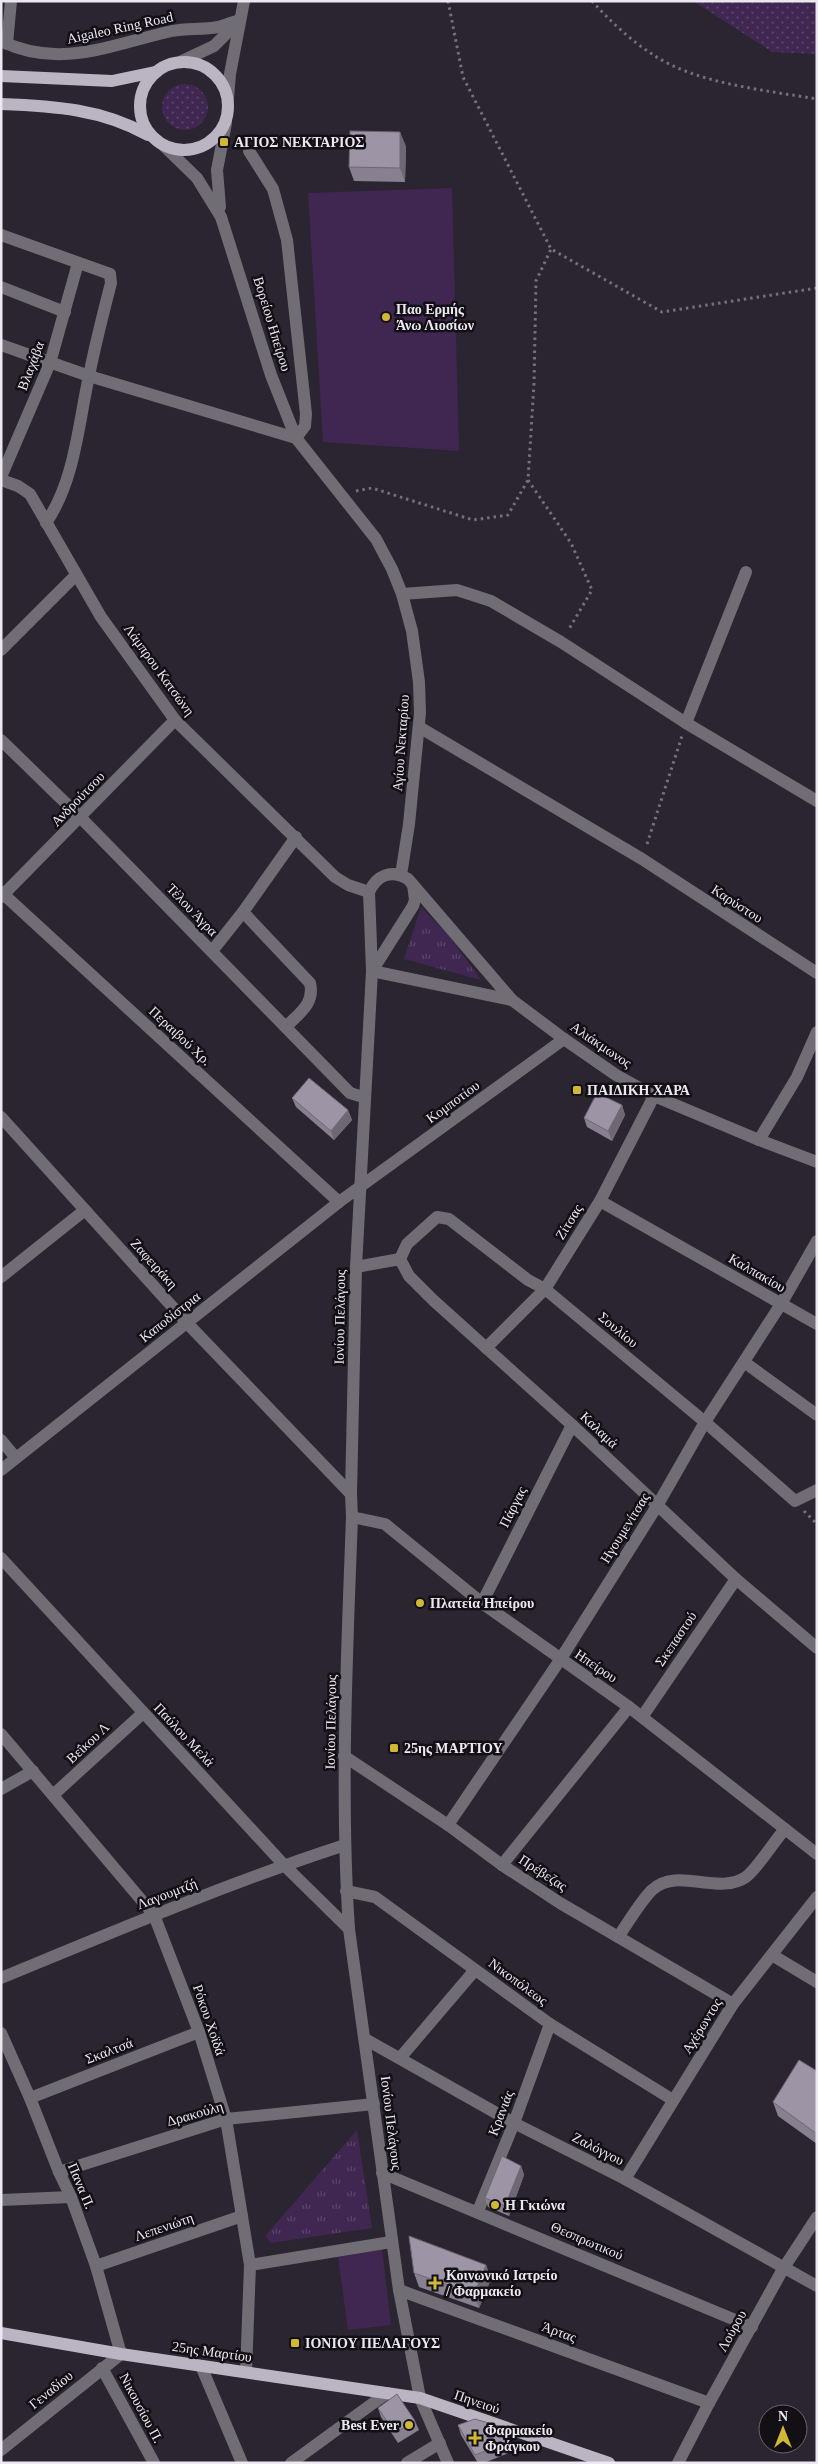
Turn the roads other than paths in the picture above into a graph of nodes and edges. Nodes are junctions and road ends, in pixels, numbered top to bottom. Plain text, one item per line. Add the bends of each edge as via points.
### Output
1 (11, 1) edge
2 (244, 1) edge
3 (240, 20) junction
4 (4, 43) edge
5 (182, 62) junction
6 (155, 72) junction
7 (1, 76) edge
8 (228, 98) junction
9 (1, 104) edge
10 (226, 123) junction
11 (152, 137) junction
12 (164, 146) junction
13 (249, 152) dead end
14 (221, 217) junction
15 (1, 235) edge
16 (78, 263) junction
17 (1, 287) edge
18 (65, 312) junction
19 (1, 345) edge
20 (50, 364) junction
21 (89, 376) junction
22 (296, 438) junction
23 (1, 478) edge
24 (46, 522) junction
25 (746, 572) dead end
26 (76, 575) junction
27 (402, 594) junction
28 (1, 650) edge
29 (174, 720) junction
30 (686, 723) junction
31 (419, 727) junction
32 (1, 740) edge
33 (817, 801) edge
34 (81, 818) junction
35 (296, 837) junction
36 (401, 875) junction
37 (413, 884) junction
38 (369, 892) junction
39 (2, 895) edge
40 (243, 912) junction
41 (212, 951) junction
42 (372, 971) junction
43 (817, 974) edge
44 (512, 1000) junction
45 (286, 1027) junction
46 (817, 1032) edge
47 (564, 1039) junction
48 (654, 1096) junction
49 (364, 1097) junction
50 (1, 1117) edge
51 (758, 1140) junction
52 (817, 1162) edge
53 (359, 1189) junction
54 (600, 1201) junction
55 (339, 1202) junction
56 (85, 1210) junction
57 (817, 1241) edge
58 (400, 1259) junction
59 (356, 1267) junction
60 (1, 1277) edge
61 (545, 1289) junction
62 (781, 1304) junction
63 (187, 1323) junction
64 (817, 1324) edge
65 (486, 1348) junction
66 (744, 1362) junction
67 (817, 1415) edge
68 (705, 1422) junction
69 (572, 1425) junction
70 (1, 1440) edge
71 (16, 1458) junction
72 (1, 1470) edge
73 (817, 1490) edge
74 (351, 1494) junction
75 (657, 1506) junction
76 (352, 1517) junction
77 (1, 1558) edge
78 (736, 1579) junction
79 (482, 1603) junction
80 (817, 1648) edge
81 (560, 1660) junction
82 (629, 1707) junction
83 (143, 1713) junction
84 (642, 1717) junction
85 (1, 1734) edge
86 (344, 1756) junction
87 (33, 1771) junction
88 (1, 1789) edge
89 (53, 1795) junction
90 (448, 1825) junction
91 (785, 1829) junction
92 (345, 1845) junction
93 (817, 1854) edge
94 (284, 1865) junction
95 (502, 1865) junction
96 (346, 1891) junction
97 (817, 1897) edge
98 (154, 1915) junction
99 (349, 1929) junction
100 (618, 1937) junction
101 (772, 1955) junction
102 (476, 1970) junction
103 (1, 1978) edge
104 (817, 1982) edge
105 (733, 2004) junction
106 (550, 2024) junction
107 (199, 2032) junction
108 (365, 2039) junction
109 (3, 2042) edge
110 (400, 2058) junction
111 (30, 2098) junction
112 (674, 2100) junction
113 (374, 2104) junction
114 (226, 2119) junction
115 (514, 2123) junction
116 (58, 2172) junction
117 (382, 2172) junction
118 (625, 2179) junction
119 (71, 2197) junction
120 (1, 2200) edge
121 (478, 2211) junction
122 (242, 2216) junction
123 (817, 2216) edge
124 (391, 2242) junction
125 (250, 2265) junction
126 (96, 2266) junction
127 (783, 2269) junction
128 (817, 2286) edge
129 (398, 2290) junction
130 (752, 2328) junction
131 (1, 2333) edge
132 (121, 2354) junction
133 (201, 2366) junction
134 (102, 2368) junction
135 (246, 2372) junction
136 (387, 2393) junction
137 (420, 2398) junction
138 (708, 2403) junction
139 (440, 2443) junction
140 (1, 2450) edge
141 (154, 2463) edge
142 (242, 2463) edge
143 (291, 2463) edge
144 (407, 2463) edge
145 (448, 2463) edge
146 (609, 2463) edge
147 (678, 2463) edge

1 - 4 street
2 - 3 street
3 - 4 street, Aigaleo Ring Road via 218,27 174,30 76,55 52,56
3 - 5 street via 214,46
3 - 8 street
5 - 6 main road via 167,64
5 - 8 main road via 207,67 217,75
6 - 7 main road via 112,81
6 - 11 main road via 140,97 144,125
8 - 10 main road
9 - 11 main road via 104,115 126,122
10 - 12 main road via 207,145 193,150
10 - 14 street, Βορείου Ηπείρου via 217,170
11 - 12 main road
12 - 14 street, Βορείου Ηπείρου via 197,178
13 - 22 street via 273,189 287,240 306,414 305,426
14 - 22 street, Βορείου Ηπείρου via 271,375
15 - 16 street
16 - 18 street, Βλαχάβα
16 - 21 street via 110,274 111,283
17 - 18 street
18 - 20 street, Βλαχάβα
19 - 20 street
20 - 21 street
20 - 23 street, Βλαχάβα
21 - 22 street
21 - 24 street via 68,478 57,506
22 - 27 street, Αγίου Νεκταρίου via 376,539
23 - 24 street, Λάμπρου Κατσώνη via 30,494
24 - 26 street, Λάμπρου Κατσώνη
25 - 30 street
26 - 28 street
26 - 29 street, Λάμπρου Κατσώνη via 101,617
27 - 30 street via 457,590 491,601 562,642
27 - 31 street, Αγίου Νεκταρίου via 412,631 419,682
29 - 34 street, Ανδρούτσου
29 - 35 street, Λάμπρου Κατσώνη
30 - 33 street
31 - 36 street, Αγίου Νεκταρίου
31 - 43 street, Καρύστου via 642,859
32 - 34 street, Τέλου Άγρα
34 - 39 street, Ανδρούτσου
34 - 41 street, Τέλου Άγρα
35 - 38 street, Λάμπρου Κατσώνη via 335,877
35 - 40 street
36 - 37 street
36 - 38 street via 393,873 380,877
37 - 42 street via 413,906
37 - 44 street, Αλιάκμωνος
38 - 42 street
39 - 55 street, Περαιβού Χρ.
40 - 41 street
40 - 45 street via 310,983 311,1000
41 - 45 street, Τέλου Άγρα
42 - 44 street, Αλιάκμωνος
42 - 49 street, Ιονίου Πελάγους
44 - 47 street, Αλιάκμωνος
45 - 49 street, Τέλου Άγρα via 350,1093
46 - 51 street via 797,1076
47 - 48 street, Αλιάκμωνος via 616,1075
47 - 53 street, Κομποτίου
48 - 51 street, Αλιάκμωνος
48 - 54 street, Ζίτσας
49 - 53 street, Ιονίου Πελάγους
50 - 56 street, Ζαφειράκη
51 - 52 street, Αλιάκμωνος
53 - 55 street, Καποδίστρια
53 - 59 street, Ιονίου Πελάγους
54 - 61 street, Ζίτσας
54 - 62 street, Καλπακίου
55 - 63 street, Καποδίστρια
56 - 60 street
56 - 63 street, Ζαφειράκη
57 - 62 street, Ηγουμενίτσας
58 - 59 street
58 - 61 street, Σουλίου via 407,1244 437,1217 448,1219 528,1280
58 - 65 street, Καλαμά via 408,1276
59 - 74 street, Ιονίου Πελάγους
61 - 65 street, Ζίτσας
61 - 68 street, Σουλίου
62 - 64 street, Καλπακίου
62 - 66 street, Ηγουμενίτσας
63 - 71 street, Καποδίστρια
63 - 74 street, Ζαφειράκη
65 - 69 street, Καλαμά
66 - 67 street
66 - 68 street, Ηγουμενίτσας
68 - 73 street, Σουλίου via 796,1501
68 - 75 street, Ηγουμενίτσας
69 - 75 street, Καλαμά
69 - 79 street, Πάργας
70 - 71 street
71 - 72 street, Καποδίστρια
74 - 76 street, Ιονίου Πελάγους
75 - 78 street, Καλαμά
75 - 81 street, Ηγουμενίτσας
76 - 79 street, Ηπείρου via 385,1524
76 - 86 street, Ιονίου Πελάγους
77 - 83 street, Παύλου Μελά
78 - 80 street, Καλαμά
78 - 84 street, Σκεπαστού
79 - 81 street, Ηπείρου
81 - 82 street, Ηπείρου
81 - 90 street, Ηγουμενίτσας
82 - 84 street, Ηπείρου
82 - 95 street
83 - 89 street, Βεΐκου Λ
83 - 94 street, Παύλου Μελά
84 - 91 street, Ηπείρου
85 - 87 street, Ρόκου Χοϊδά
86 - 90 street, Πρέβεζας
86 - 92 street, Ιονίου Πελάγους
87 - 88 street
87 - 89 street, Ρόκου Χοϊδά
89 - 98 street, Ρόκου Χοϊδά
90 - 95 street, Πρέβεζας
91 - 93 street, Ηπείρου
91 - 100 street via 746,1877 712,1884 683,1880 666,1882 652,1889
92 - 94 street, Λαγουμτζή
92 - 96 street, Ιονίου Πελάγους
94 - 98 street, Λαγουμτζή
94 - 99 street, Παύλου Μελά
95 - 100 street, Πρέβεζας
96 - 99 street, Ιονίου Πελάγους
96 - 102 street, Νικοπόλεως via 375,1897
97 - 101 street, Αχέρωντος
98 - 103 street, Λαγουμτζή
98 - 107 street, Ρόκου Χοϊδά
99 - 108 street, Ιονίου Πελάγους
100 - 105 street, Πρέβεζας
101 - 104 street
101 - 105 street, Αχέρωντος
102 - 106 street, Νικοπόλεως
102 - 110 street
105 - 112 street, Αχέρωντος
106 - 112 street, Νικοπόλεως
106 - 115 street, Κρανιάς
107 - 111 street, Σκαλτσά
107 - 114 street, Ρόκου Χοϊδά
108 - 110 street, Ζαλόγγου
108 - 113 street, Ιονίου Πελάγους
109 - 111 street, Πανα Π.
110 - 115 street, Ζαλόγγου
111 - 116 street, Πανα Π.
112 - 118 street, Αχέρωντος
113 - 114 street, Δρακούλη
113 - 117 street, Ιονίου Πελάγους
114 - 116 street, Δρακούλη
114 - 122 street, Ρόκου Χοϊδά
115 - 118 street, Ζαλόγγου
115 - 121 street, Κρανιάς
116 - 119 street, Πανα Π.
117 - 121 street, Θεσπρωτικού
117 - 124 street, Ιονίου Πελάγους
118 - 127 street, Ζαλόγγου
119 - 120 street
119 - 126 street, Πανα Π.
121 - 130 street, Θεσπρωτικού
122 - 125 street, Ρόκου Χοϊδά
122 - 126 street, Λεπενιώτη
123 - 127 street, Λούρου
124 - 125 street
124 - 129 street, Ιονίου Πελάγους
125 - 135 street, Ρόκου Χοϊδά
126 - 132 street, Πανα Π.
127 - 128 street, Ζαλόγγου
127 - 130 street, Λούρου
129 - 137 street, Ιονίου Πελάγους
129 - 138 street, Άρτας
130 - 138 street, Λούρου
131 - 132 main road, 25ης Μαρτίου
132 - 133 main road, 25ης Μαρτίου
132 - 134 street, Γεναδίου
133 - 135 main road, 25ης Μαρτίου
133 - 142 street
134 - 140 street, Γεναδίου
134 - 141 street, Νικουσίου Π.
135 - 136 main road, 25ης Μαρτίου
136 - 137 main road, 25ης Μαρτίου
136 - 143 street
137 - 139 street, Ιονίου Πελάγους
137 - 146 main road, Πηνειού
138 - 147 street, Λούρου
139 - 144 street
139 - 145 street, Ιονίου Πελάγους

